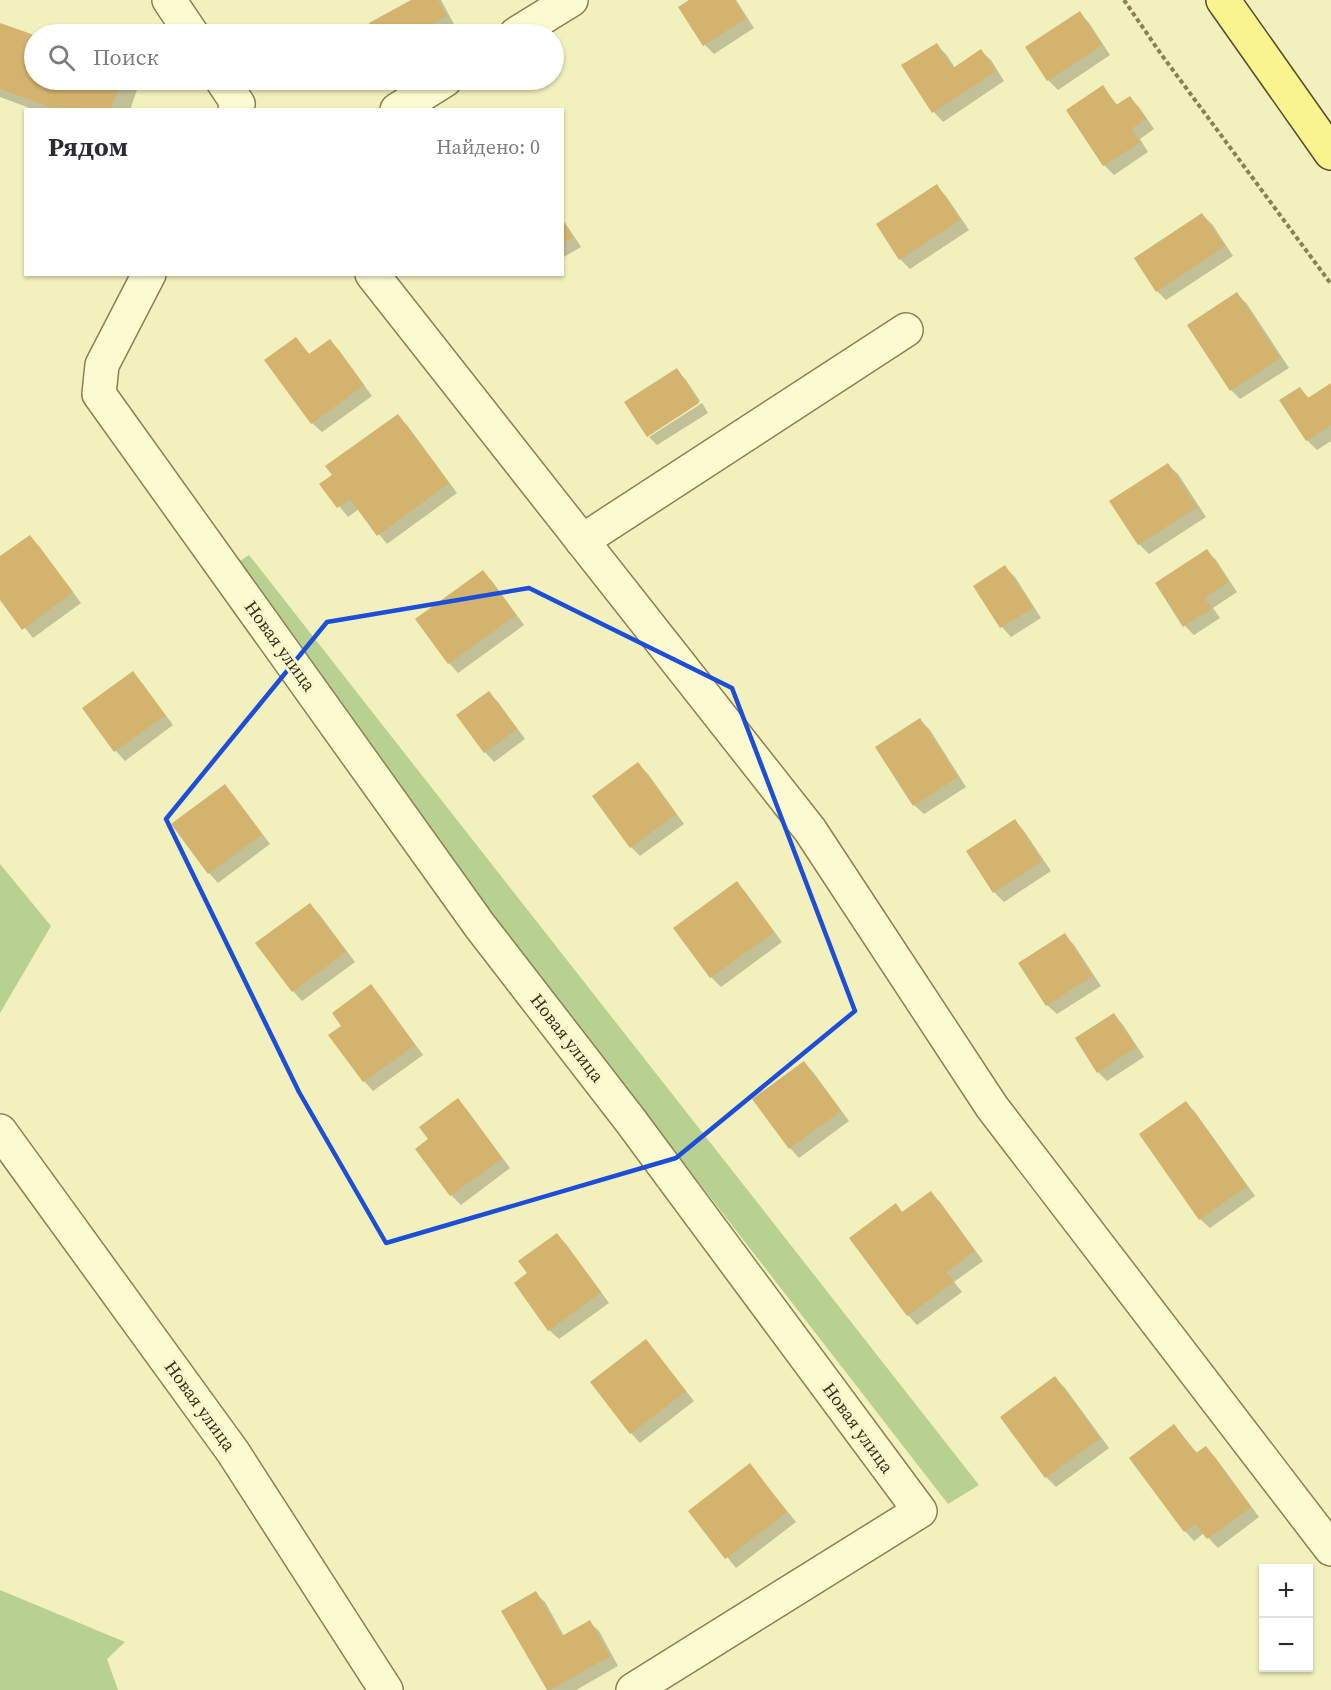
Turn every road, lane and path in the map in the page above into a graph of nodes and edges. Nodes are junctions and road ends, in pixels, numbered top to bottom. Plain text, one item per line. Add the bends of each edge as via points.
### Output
1 (169, 0) edge
2 (571, 0) edge
3 (1124, 0) edge
4 (1222, 0) edge
5 (185, 24) edge
6 (532, 24) edge
7 (429, 90) edge
8 (400, 108) edge
9 (1331, 153) edge
10 (148, 276) edge
11 (374, 276) edge
12 (1331, 284) edge
13 (906, 330) dead end
14 (582, 541) junction
15 (0, 1131) edge
16 (1331, 1549) edge
17 (386, 1690) edge
18 (633, 1690) edge

1 - 5 street
2 - 6 street
3 - 12 path
4 - 9 main road
7 - 8 street
10 - 18 street, Новая улица via 102,365 99,394 480,926 630,1120 920,1511
11 - 14 street
13 - 14 street
14 - 16 street via 810,830 992,1107
15 - 17 street, Новая улица via 233,1452

